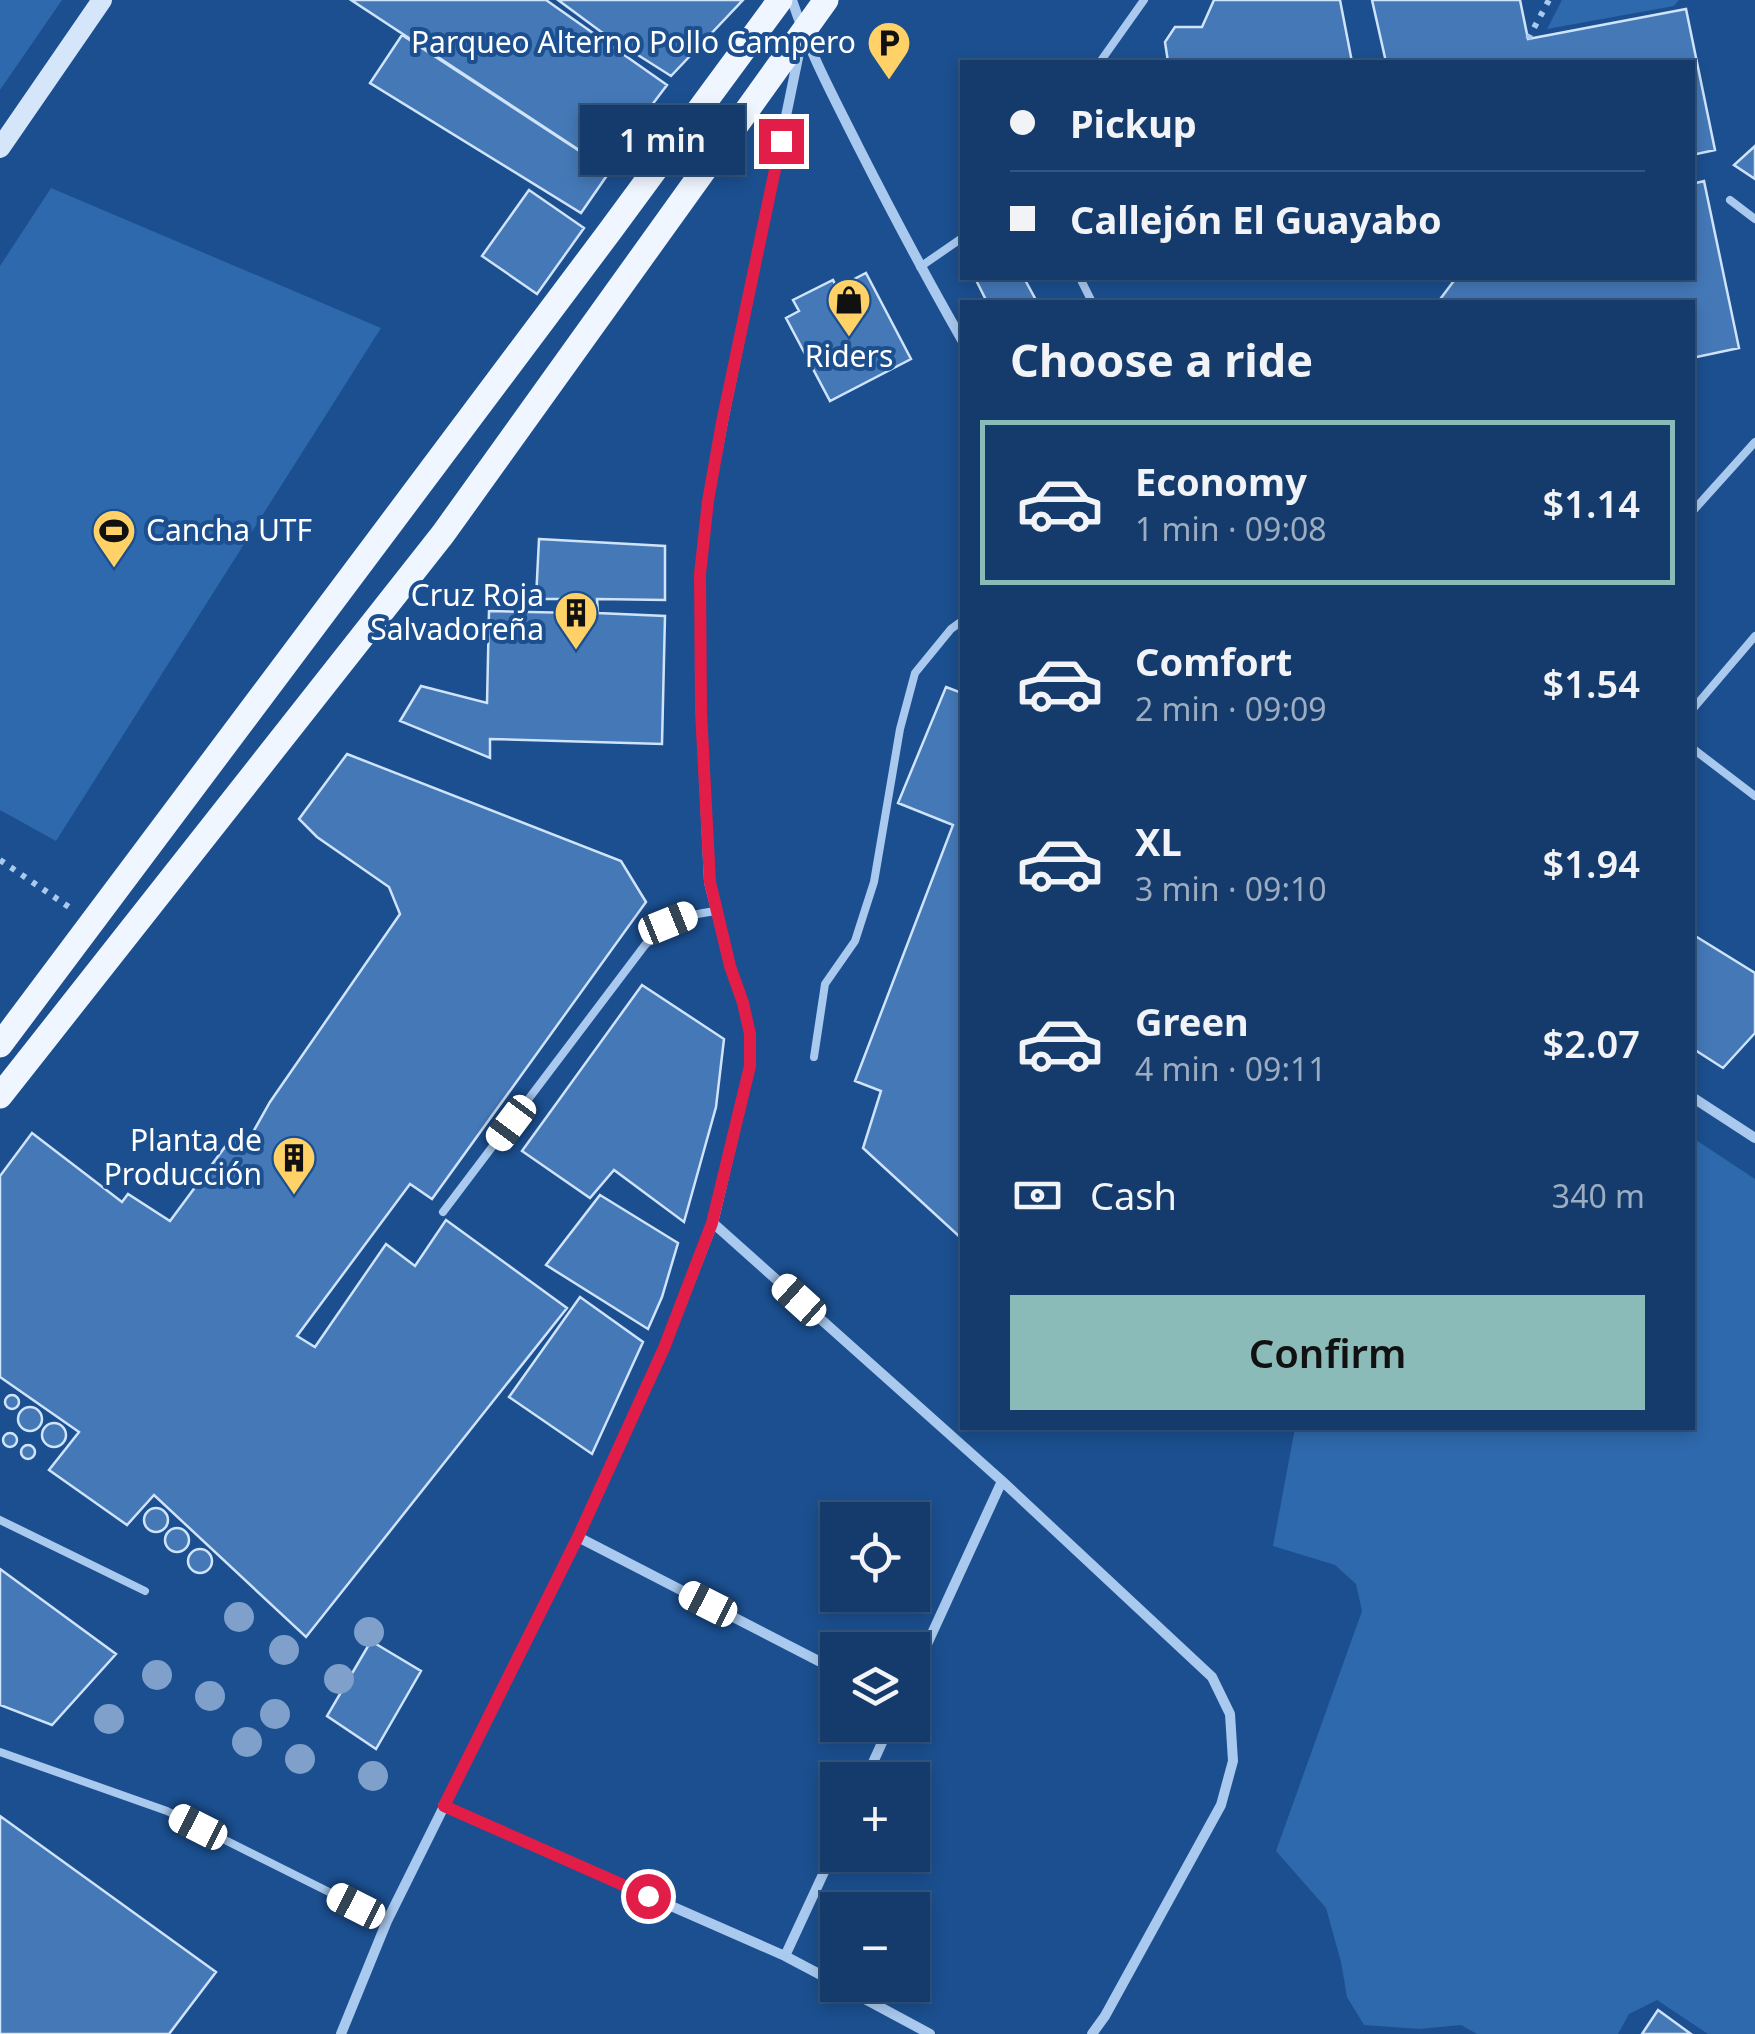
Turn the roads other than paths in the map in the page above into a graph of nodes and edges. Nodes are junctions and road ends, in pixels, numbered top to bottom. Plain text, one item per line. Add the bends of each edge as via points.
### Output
1 (102, 0) edge
2 (780, 0) edge
3 (792, 0) edge
4 (826, 0) edge
5 (1144, 0) edge
6 (803, 32) junction
7 (1101, 60) edge
8 (0, 148) edge
9 (1730, 200) dead end
10 (1755, 219) edge
11 (960, 239) edge
12 (920, 267) junction
13 (960, 337) edge
14 (1755, 442) edge
15 (1695, 509) edge
16 (960, 622) edge
17 (1755, 636) edge
18 (1695, 706) edge
19 (1695, 750) edge
20 (1755, 796) edge
21 (716, 911) junction
22 (0, 1045) edge
23 (814, 1057) dead end
24 (0, 1096) edge
25 (1695, 1099) edge
26 (1755, 1138) edge
27 (444, 1212) dead end
28 (712, 1223) junction
29 (1002, 1482) junction
30 (0, 1520) edge
31 (578, 1537) junction
32 (145, 1590) dead end
33 (930, 1637) edge
34 (820, 1662) edge
35 (0, 1752) edge
36 (444, 1806) junction
37 (824, 1872) edge
38 (387, 1921) junction
39 (785, 1956) junction
40 (820, 1975) edge
41 (870, 2002) edge
42 (341, 2034) edge
43 (930, 2034) edge
44 (1092, 2034) edge

1 - 8 street
2 - 22 main road
3 - 6 street
4 - 6 main road
5 - 7 lane
6 - 12 street
6 - 21 street via 722,422 700,574 702,749
6 - 24 main road via 444,534
9 - 10 lane
11 - 12 lane
12 - 13 street
14 - 15 lane
16 - 23 lane via 915,673 874,882 855,941 825,984
17 - 18 lane
19 - 20 lane
21 - 27 lane via 668,923 646,945
21 - 28 street via 750,1034 750,1066
25 - 26 street
28 - 29 street
28 - 31 street
29 - 33 street
29 - 44 street via 1212,1677 1230,1714 1233,1761 1221,1805
30 - 32 lane
31 - 34 street
31 - 36 street
35 - 38 lane via 167,1811
36 - 38 street
36 - 39 street
37 - 39 street
38 - 42 street
39 - 40 street
41 - 43 street

